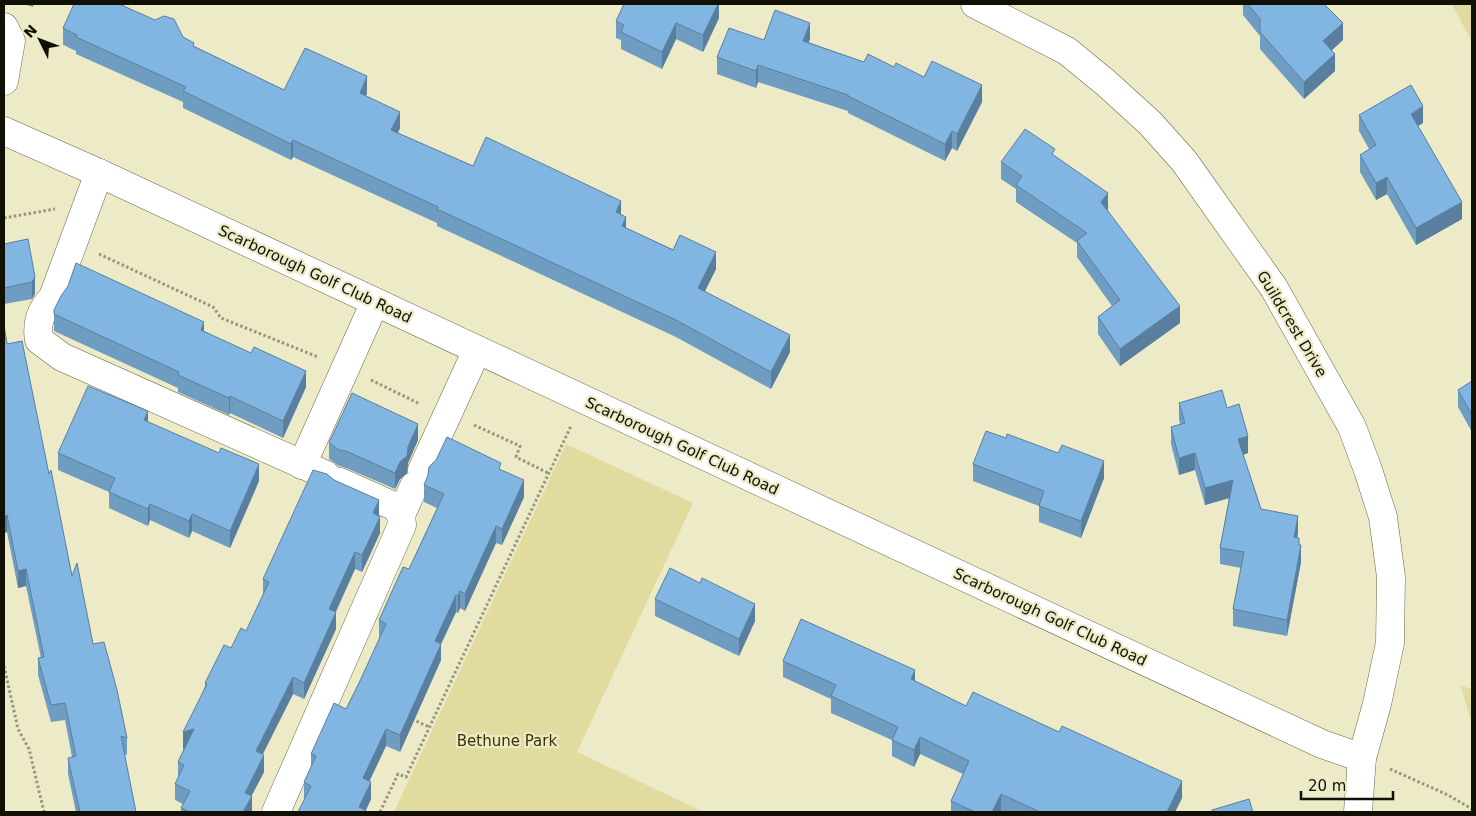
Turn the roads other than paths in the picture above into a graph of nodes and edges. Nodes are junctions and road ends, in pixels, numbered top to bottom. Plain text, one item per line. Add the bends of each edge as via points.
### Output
1 (975, 4) edge
2 (4, 26) edge
3 (4, 81) edge
4 (4, 131) edge
5 (99, 173) junction
6 (375, 302) junction
7 (477, 350) junction
8 (302, 464) junction
9 (401, 515) junction
10 (1362, 758) junction
11 (276, 812) edge
12 (1358, 812) edge

1 - 10 street, Guildcrest Drive via 1067,51 1150,124 1178,155 1274,288 1352,427 1383,517 1391,577 1390,643
2 - 3 street via 11,41
4 - 5 street, Scarborough Golf Club Road
5 - 6 street, Scarborough Golf Club Road
5 - 8 street via 53,297 39,318 40,340 62,356
6 - 7 street, Scarborough Golf Club Road
6 - 8 street
7 - 9 street
7 - 10 street, Scarborough Golf Club Road via 1322,744
8 - 9 street via 394,505
9 - 11 street via 402,525
10 - 12 street, Guildcrest Drive

